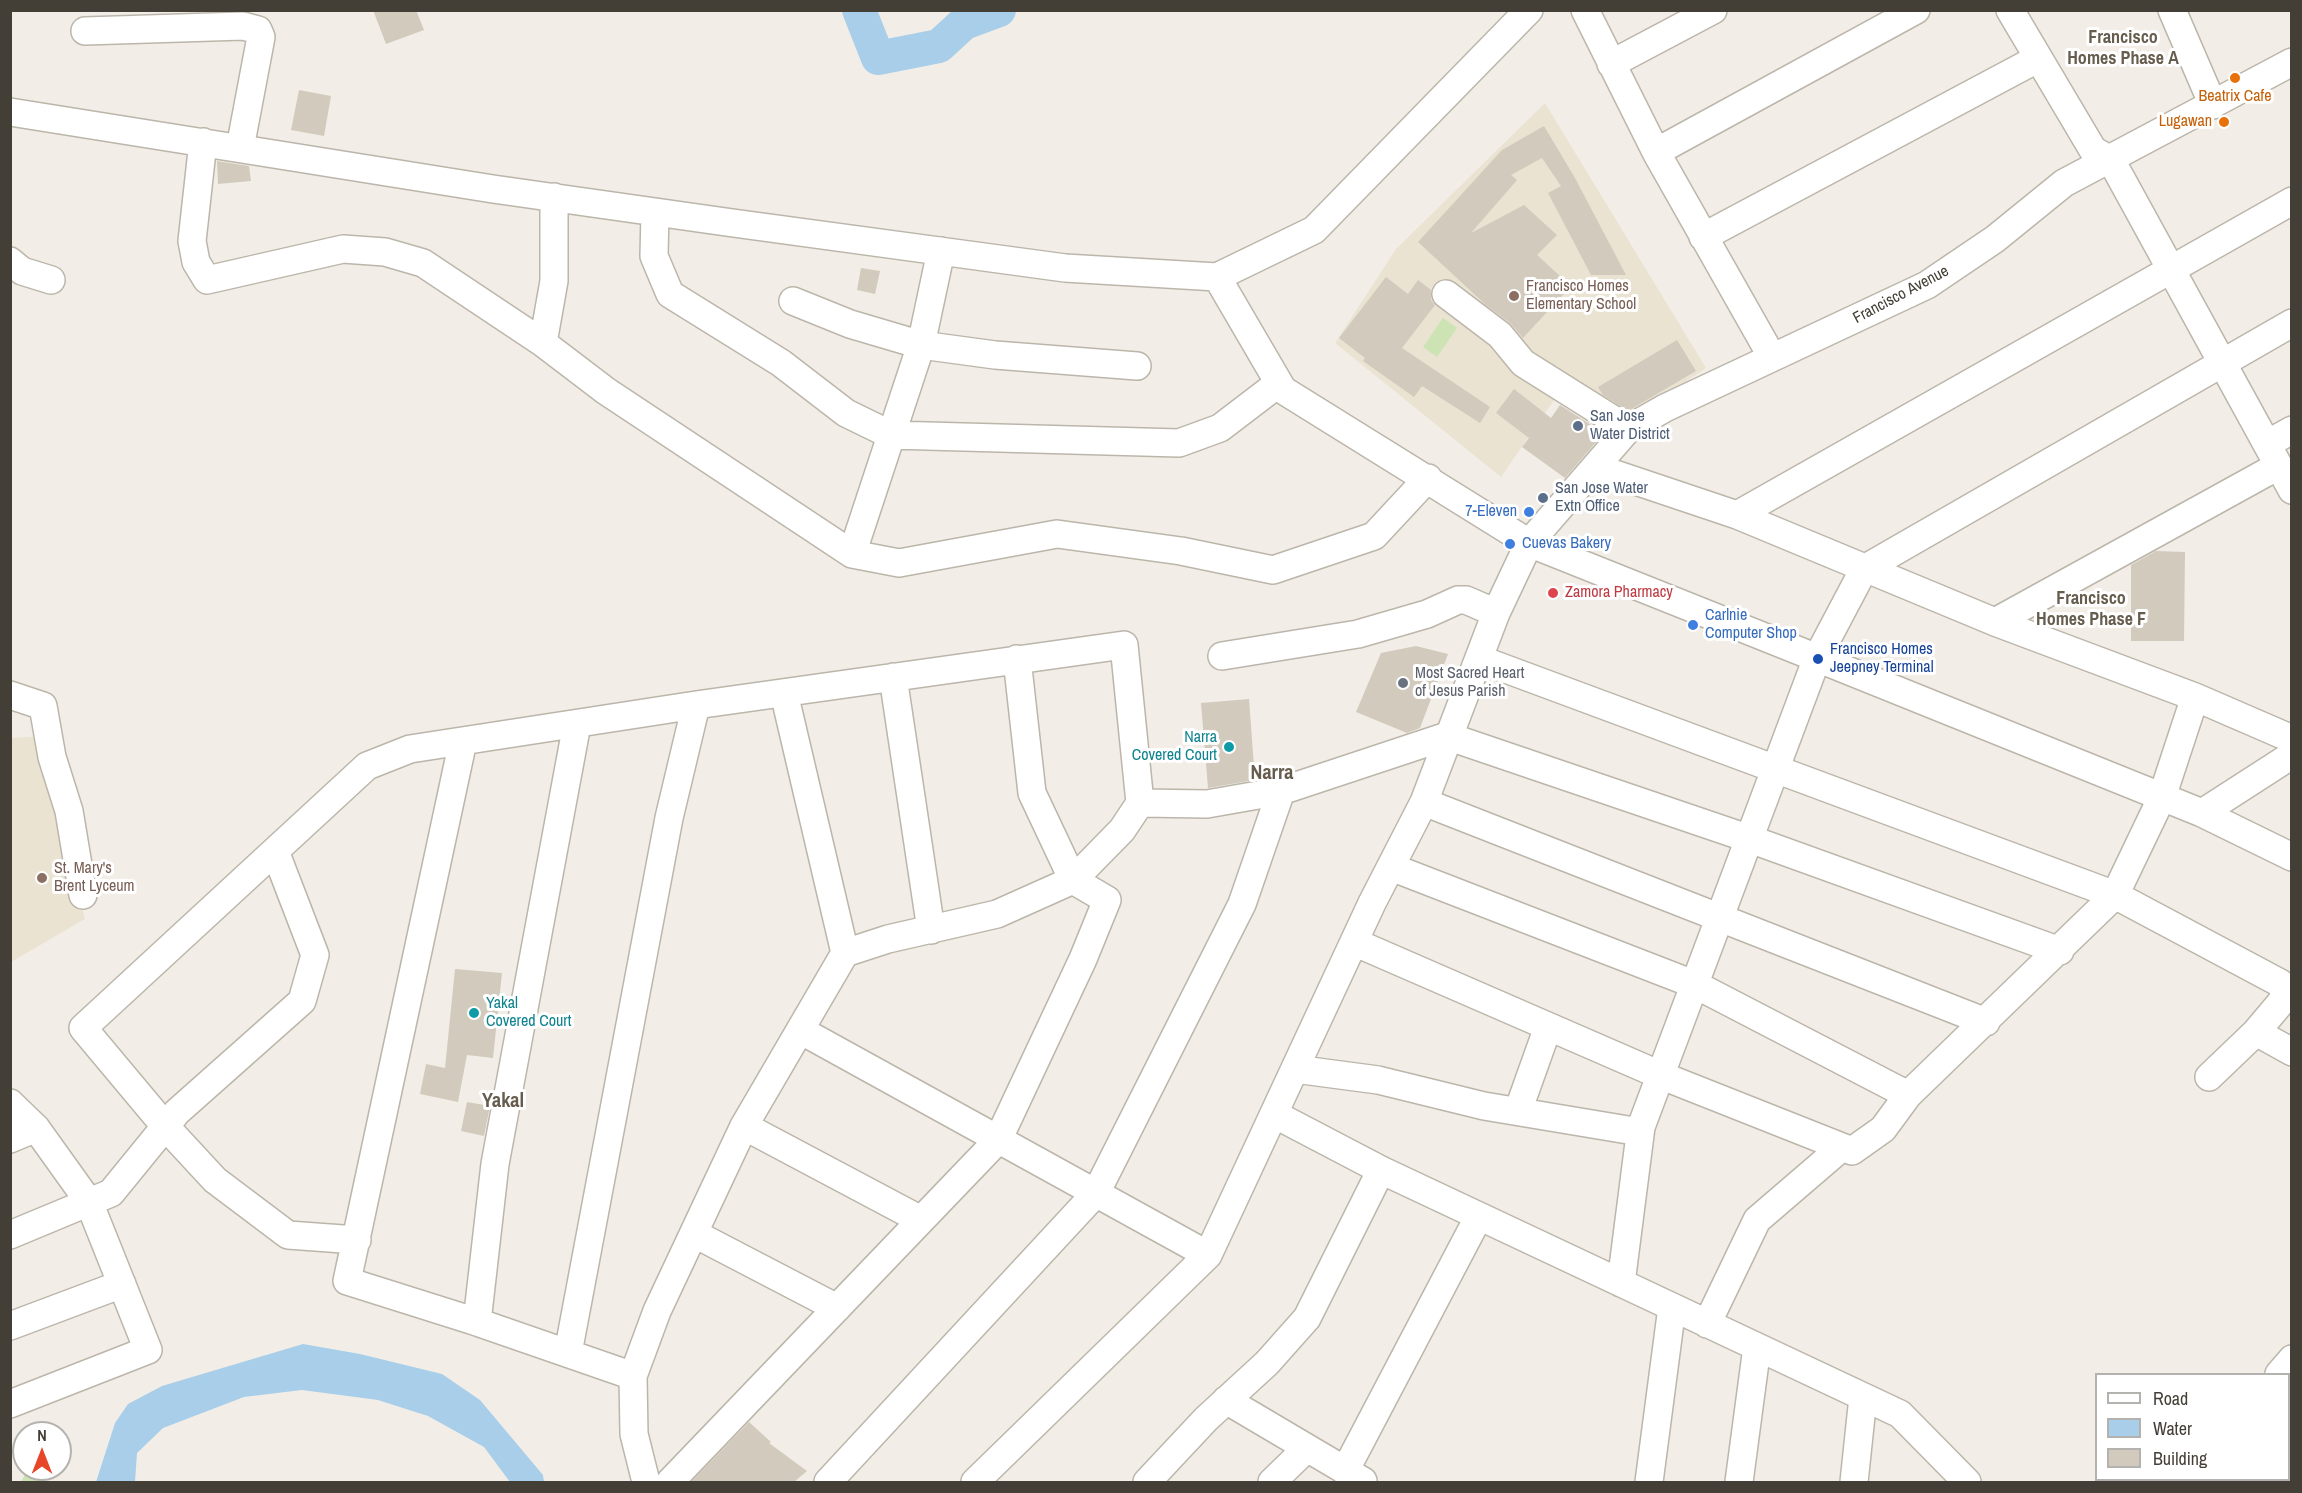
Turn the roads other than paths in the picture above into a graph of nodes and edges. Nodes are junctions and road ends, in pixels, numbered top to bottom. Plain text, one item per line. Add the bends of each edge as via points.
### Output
1 (1529, 10) edge
2 (1585, 10) edge
3 (1713, 10) edge
4 (1916, 10) edge
5 (2010, 10) edge
6 (2172, 10) edge
7 (85, 31) dead end
8 (2037, 59) junction
9 (2292, 62) edge
10 (1611, 64) junction
11 (2213, 105) junction
12 (10, 112) edge
13 (203, 142) junction
14 (240, 148) junction
15 (1656, 152) junction
16 (2111, 160) junction
17 (554, 197) junction
18 (2292, 201) edge
19 (655, 212) junction
20 (1703, 237) junction
21 (941, 251) junction
22 (10, 261) edge
23 (2170, 270) junction
24 (1217, 277) junction
25 (51, 280) dead end
26 (1446, 294) dead end
27 (793, 302) dead end
28 (2292, 323) edge
29 (543, 343) junction
30 (921, 345) junction
31 (1772, 357) junction
32 (2223, 362) junction
33 (1137, 366) dead end
34 (1279, 383) junction
35 (1628, 429) junction
36 (2292, 430) edge
37 (891, 435) junction
38 (2273, 455) junction
39 (1597, 468) junction
40 (1428, 478) junction
41 (2292, 490) edge
42 (1737, 515) junction
43 (1529, 543) junction
44 (852, 554) junction
45 (1864, 568) junction
46 (1496, 613) junction
47 (1995, 622) junction
48 (1222, 656) dead end
49 (1818, 658) junction
50 (1017, 659) junction
51 (1479, 659) junction
52 (893, 677) junction
53 (784, 693) junction
54 (10, 695) edge
55 (2195, 696) junction
56 (696, 705) junction
57 (577, 724) junction
58 (1447, 736) junction
59 (2292, 739) edge
60 (463, 741) junction
61 (2292, 755) edge
62 (1776, 767) junction
63 (1281, 791) junction
64 (2162, 797) junction
65 (1424, 802) junction
66 (1140, 803) junction
67 (2202, 813) junction
68 (1750, 839) junction
69 (275, 851) junction
70 (2292, 857) edge
71 (1391, 867) junction
72 (1073, 880) junction
73 (83, 895) dead end
74 (2115, 895) junction
75 (1720, 918) junction
76 (931, 930) junction
77 (1354, 942) junction
78 (2060, 951) junction
79 (844, 953) junction
80 (1696, 985) junction
81 (1986, 1022) junction
82 (1548, 1027) junction
83 (800, 1030) junction
84 (2256, 1032) junction
85 (2292, 1052) edge
86 (1295, 1069) junction
87 (1660, 1075) junction
88 (2209, 1077) dead end
89 (1908, 1095) junction
90 (10, 1103) edge
91 (1518, 1111) junction
92 (1274, 1114) junction
93 (165, 1126) junction
94 (744, 1126) junction
95 (36, 1128) junction
96 (1640, 1132) junction
97 (10, 1138) edge
98 (998, 1140) junction
99 (1842, 1147) junction
100 (1381, 1170) junction
101 (1096, 1193) junction
102 (89, 1202) junction
103 (1479, 1216) junction
104 (921, 1220) junction
105 (695, 1234) junction
106 (10, 1235) edge
107 (357, 1240) junction
108 (1208, 1255) junction
109 (1621, 1283) junction
110 (122, 1284) junction
111 (1672, 1307) junction
112 (837, 1308) junction
113 (477, 1322) junction
114 (1707, 1324) junction
115 (10, 1326) edge
116 (1757, 1347) junction
117 (568, 1353) junction
118 (2292, 1359) edge
119 (2280, 1373) edge
120 (633, 1376) junction
121 (1863, 1397) junction
122 (1226, 1400) junction
123 (10, 1404) edge
124 (1306, 1448) junction
125 (1354, 1476) edge
126 (646, 1482) edge
127 (670, 1482) edge
128 (828, 1482) edge
129 (975, 1482) edge
130 (1147, 1482) edge
131 (1272, 1482) edge
132 (1649, 1482) edge
133 (1739, 1482) edge
134 (1854, 1482) edge
135 (1967, 1482) edge

1 - 24 street via 1314,230
2 - 10 street
3 - 10 street
4 - 15 street
5 - 8 street
6 - 11 street
7 - 14 street via 243,26 258,30 261,37
8 - 16 street via 2092,150
8 - 20 street
9 - 11 street, Francisco Avenue
10 - 15 street
11 - 16 street, Francisco Avenue
12 - 13 street
13 - 14 street
13 - 29 street via 192,241 196,262 207,280 343,249 385,252 423,262
14 - 17 street
15 - 20 street
16 - 23 street
16 - 31 street, Francisco Avenue via 2064,183 1995,239 1927,285
17 - 19 street
17 - 29 street via 555,281
18 - 23 street
19 - 21 street
19 - 37 street via 654,256 669,294 781,363 846,413
20 - 31 street
21 - 24 street via 1065,268
21 - 30 street
22 - 25 street via 22,271
23 - 32 street
23 - 42 street
24 - 34 street
26 - 35 street via 1500,335 1523,363
27 - 30 street
28 - 32 street
29 - 44 street via 606,391
30 - 33 street
30 - 37 street
31 - 35 street, Francisco Avenue
32 - 38 street
32 - 45 street
34 - 37 street via 1220,428 1179,443
34 - 40 street via 1283,390
35 - 39 street, Francisco Avenue
36 - 38 street
37 - 44 street
38 - 41 street
38 - 47 street
39 - 42 street
39 - 43 street, Francisco Avenue
40 - 43 street
40 - 44 street via 1374,536 1274,570 1181,551 1057,534 899,563
42 - 45 street
43 - 46 street, Francisco Avenue
43 - 49 street
45 - 47 street
45 - 49 street
46 - 48 street via 1462,599 1427,614 1358,634
46 - 51 street, Francisco Avenue
47 - 55 street
49 - 62 street
49 - 64 street
50 - 52 street
50 - 66 street via 1124,645
50 - 72 street via 1032,793
51 - 58 street, Francisco Avenue
51 - 62 street
52 - 53 street
52 - 76 street
53 - 56 street
53 - 79 street
54 - 73 street via 43,706 52,757 69,811
55 - 59 street
55 - 64 street
56 - 57 street
56 - 117 street via 669,818
57 - 60 street
57 - 113 street via 495,1164
58 - 63 street
58 - 65 street, Francisco Avenue
58 - 68 street
60 - 69 street via 410,749 367,766
60 - 107 street
61 - 67 street
62 - 68 street
62 - 74 street
63 - 66 street via 1207,804
63 - 101 street via 1242,904
64 - 67 street
64 - 74 street
65 - 71 street, Francisco Avenue
65 - 75 street
66 - 72 street via 1122,830
67 - 70 street
68 - 75 street
68 - 78 street
69 - 93 street via 315,955 302,1001
69 - 93 street via 83,1028
71 - 77 street, Francisco Avenue
71 - 80 street
72 - 76 street via 997,914
72 - 98 street via 1107,900
74 - 78 street
74 - 84 street via 2284,986 2283,1000
75 - 80 street
75 - 81 street
76 - 79 street
77 - 82 street
77 - 86 street, Francisco Avenue
78 - 81 street
79 - 83 street
80 - 87 street
80 - 89 street
81 - 89 street
82 - 87 street
82 - 91 street
83 - 94 street
83 - 98 street
84 - 85 street
84 - 88 street
86 - 91 street via 1378,1080
86 - 92 street, Francisco Avenue
87 - 96 street
87 - 99 street
89 - 99 street via 1883,1129 1852,1151
90 - 95 street
91 - 96 street
92 - 100 street
92 - 108 street, Francisco Avenue
93 - 102 street via 111,1193
93 - 107 street via 215,1180 288,1235
94 - 104 street
94 - 105 street
95 - 97 street
95 - 102 street
96 - 109 street
98 - 101 street
98 - 104 street
99 - 114 street via 1757,1220
100 - 103 street
100 - 122 street via 1306,1318 1267,1363
101 - 108 street
101 - 128 street
102 - 106 street
102 - 110 street
103 - 109 street
103 - 125 street
104 - 112 street
105 - 112 street
105 - 120 street via 657,1311
107 - 113 street via 347,1281
108 - 129 street
109 - 111 street
110 - 115 street
110 - 123 street via 148,1350
111 - 114 street
111 - 132 street
112 - 127 street
113 - 117 street
114 - 116 street
116 - 121 street
116 - 133 street
117 - 120 street
118 - 119 street
120 - 126 street via 634,1434
121 - 134 street
121 - 135 street via 1900,1414
122 - 124 street
122 - 130 street
124 - 125 street
124 - 131 street

